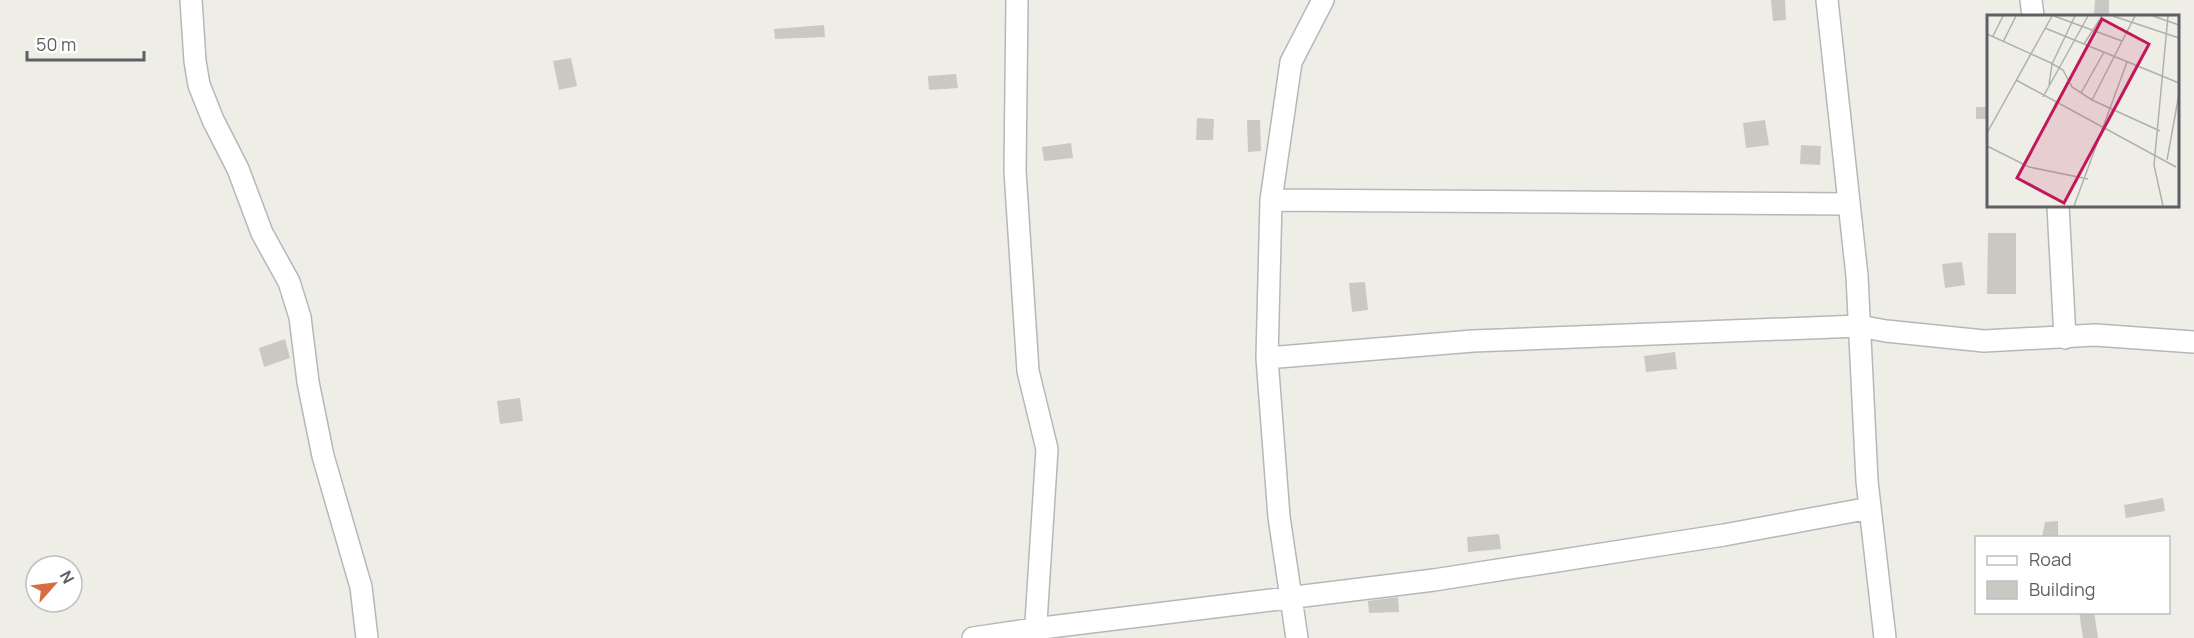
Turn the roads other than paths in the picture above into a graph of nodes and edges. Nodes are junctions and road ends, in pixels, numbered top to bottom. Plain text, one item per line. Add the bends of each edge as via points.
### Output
1 (191, 0) edge
2 (1017, 0) edge
3 (1323, 0) edge
4 (1827, 0) edge
5 (2031, 0) edge
6 (2033, 15) edge
7 (1271, 200) junction
8 (1849, 204) junction
9 (2058, 207) edge
10 (1859, 326) junction
11 (2065, 338) junction
12 (2194, 342) edge
13 (1267, 358) junction
14 (1870, 508) junction
15 (1291, 598) junction
16 (1034, 633) edge
17 (367, 638) edge
18 (974, 638) edge
19 (1297, 638) edge
20 (1885, 638) edge

1 - 17 street via 199,85 262,233 289,282 300,317 323,456 361,587
2 - 16 street via 1015,171 1028,371 1047,449
3 - 7 street via 1291,62
4 - 8 street
5 - 6 street
7 - 8 street
7 - 13 street
8 - 10 street
9 - 11 street
10 - 11 street via 1984,341
10 - 13 street via 1473,341
10 - 14 street
11 - 12 street
13 - 15 street via 1279,517
14 - 15 street via 1724,535
14 - 20 street
15 - 16 street
15 - 19 street
16 - 18 street

